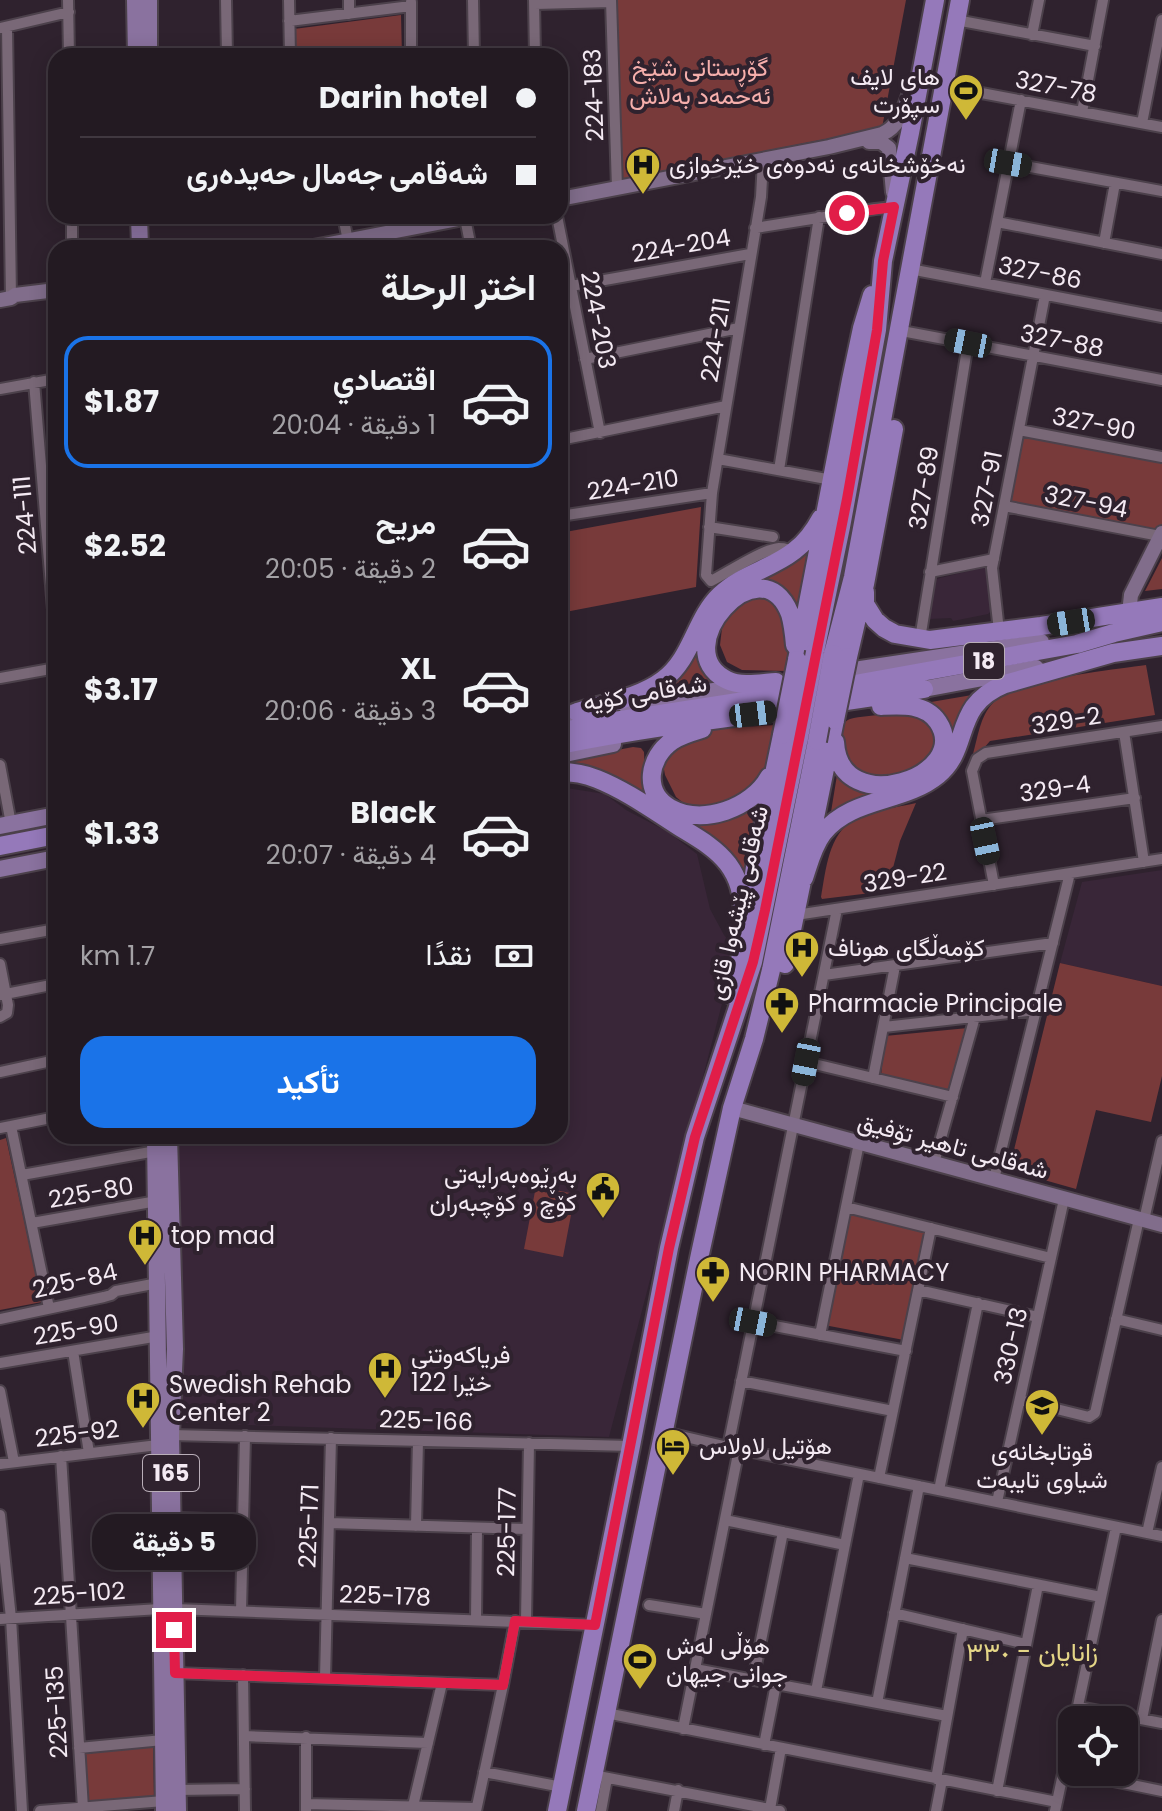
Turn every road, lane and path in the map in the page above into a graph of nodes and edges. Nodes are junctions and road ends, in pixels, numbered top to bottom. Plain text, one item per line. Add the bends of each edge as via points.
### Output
1 (68, 0) edge
2 (135, 0) edge
3 (149, 0) edge
4 (226, 0) edge
5 (289, 0) edge
6 (349, 0) edge
7 (473, 0) edge
8 (935, 0) edge
9 (960, 0) edge
10 (1039, 0) edge
11 (1103, 0) edge
12 (611, 1) edge
13 (534, 2) edge
14 (411, 3) edge
15 (69, 12) junction
16 (349, 14) junction
17 (142, 19) junction
18 (956, 20) junction
19 (1162, 20) edge
20 (289, 21) junction
21 (4, 28) edge
22 (1032, 35) junction
23 (1095, 46) junction
24 (69, 48) edge
25 (137, 48) edge
26 (147, 48) edge
27 (227, 48) edge
28 (290, 48) edge
29 (411, 48) edge
30 (474, 48) edge
31 (535, 48) edge
32 (923, 61) junction
33 (1158, 61) edge
34 (944, 86) junction
35 (1021, 100) junction
36 (4, 105) edge
37 (1082, 112) junction
38 (1142, 123) junction
39 (1162, 127) edge
40 (829, 147) junction
41 (763, 160) junction
42 (1008, 163) junction
43 (1115, 183) junction
44 (617, 188) junction
45 (1162, 191) edge
46 (568, 197) edge
47 (894, 207) junction
48 (819, 217) junction
49 (997, 222) junction
50 (438, 224) edge
51 (755, 228) junction
52 (366, 240) edge
53 (1104, 243) junction
54 (750, 254) junction
55 (1162, 254) edge
56 (883, 261) junction
57 (910, 269) junction
58 (568, 271) edge
59 (985, 283) junction
60 (571, 286) junction
61 (48, 293) edge
62 (1045, 295) junction
63 (6, 299) edge
64 (904, 303) junction
65 (1162, 317) edge
66 (739, 328) junction
67 (907, 332) junction
68 (968, 343) junction
69 (1033, 356) junction
70 (585, 359) junction
71 (48, 380) edge
72 (1162, 380) edge
73 (34, 382) junction
74 (0, 389) edge
75 (726, 406) junction
76 (1019, 430) junction
77 (600, 433) junction
78 (568, 439) edge
79 (1162, 457) edge
80 (718, 459) junction
81 (779, 470) junction
82 (832, 480) junction
83 (712, 493) junction
84 (828, 505) junction
85 (1004, 506) junction
86 (568, 515) edge
87 (709, 527) junction
88 (1161, 535) edge
89 (773, 537) dead end
90 (48, 549) edge
91 (792, 553) junction
92 (994, 559) junction
93 (930, 572) junction
94 (865, 584) junction
95 (1162, 607) edge
96 (1129, 613) junction
97 (1162, 622) edge
98 (999, 631) junction
99 (920, 639) junction
100 (1162, 646) edge
101 (1113, 653) junction
102 (832, 654) junction
103 (797, 660) junction
104 (48, 669) edge
105 (0, 678) edge
106 (924, 689) joint
107 (772, 697) junction
108 (846, 702) junction
109 (568, 713) edge
110 (568, 713) edge
111 (753, 714) junction
112 (726, 717) junction
113 (835, 720) junction
114 (1162, 726) edge
115 (568, 730) edge
116 (1124, 732) junction
117 (799, 738) junction
118 (568, 743) edge
119 (568, 753) edge
120 (777, 760) junction
121 (0, 765) edge
122 (568, 773) edge
123 (1135, 798) junction
124 (48, 817) edge
125 (981, 820) junction
126 (5, 825) edge
127 (48, 837) edge
128 (0, 846) edge
129 (48, 848) edge
130 (0, 857) edge
131 (1162, 859) edge
132 (48, 860) edge
133 (1144, 862) junction
134 (0, 869) edge
135 (1070, 873) junction
136 (804, 878) junction
137 (994, 885) junction
138 (837, 909) junction
139 (796, 915) junction
140 (48, 930) edge
141 (0, 939) edge
142 (1053, 943) junction
143 (744, 944) junction
144 (0, 964) edge
145 (895, 966) junction
146 (824, 975) junction
147 (48, 986) edge
148 (3, 994) edge
149 (1036, 1010) junction
150 (3, 1015) edge
151 (975, 1017) junction
152 (884, 1027) junction
153 (731, 1029) junction
154 (754, 1039) junction
155 (48, 1062) edge
156 (806, 1062) junction
157 (0, 1072) edge
158 (873, 1078) junction
159 (953, 1097) junction
160 (732, 1108) junction
161 (48, 1119) edge
162 (793, 1125) junction
163 (6, 1127) edge
164 (859, 1143) junction
165 (145, 1144) edge
166 (161, 1144) edge
167 (161, 1144) edge
168 (1161, 1147) edge
169 (934, 1163) junction
170 (22, 1175) junction
171 (994, 1179) junction
172 (1064, 1199) junction
173 (157, 1201) junction
174 (846, 1207) junction
175 (1141, 1220) junction
176 (32, 1223) junction
177 (1162, 1225) edge
178 (931, 1228) junction
179 (669, 1248) junction
180 (700, 1254) junction
181 (1051, 1258) junction
182 (158, 1283) junction
183 (918, 1290) junction
184 (978, 1303) junction
185 (49, 1308) junction
186 (1038, 1317) junction
187 (0, 1319) edge
188 (1116, 1319) junction
189 (753, 1322) junction
190 (1162, 1330) edge
191 (820, 1335) junction
192 (159, 1336) junction
193 (73, 1351) junction
194 (906, 1351) junction
195 (0, 1363) edge
196 (741, 1381) junction
197 (0, 1391) edge
198 (1020, 1400) junction
199 (893, 1411) junction
200 (664, 1432) junction
201 (245, 1436) junction
202 (331, 1438) junction
203 (164, 1440) junction
204 (418, 1441) junction
205 (529, 1443) junction
206 (631, 1446) junction
207 (733, 1448) junction
208 (89, 1453) junction
209 (61, 1456) junction
210 (14, 1462) junction
211 (0, 1464) edge
212 (1162, 1467) edge
213 (859, 1474) junction
214 (879, 1478) junction
215 (919, 1486) junction
216 (939, 1490) junction
217 (997, 1502) junction
218 (0, 1515) edge
219 (172, 1518) junction
220 (243, 1520) junction
221 (725, 1520) junction
222 (329, 1523) junction
223 (416, 1526) junction
224 (1116, 1527) junction
225 (477, 1528) junction
226 (527, 1529) junction
227 (783, 1532) junction
228 (1147, 1533) junction
229 (1162, 1536) edge
230 (845, 1545) junction
231 (905, 1558) junction
232 (605, 1577) junction
233 (633, 1582) junction
234 (1038, 1585) junction
235 (1101, 1597) junction
236 (649, 1605) dead end
237 (167, 1609) junction
238 (241, 1611) junction
239 (894, 1613) junction
240 (71, 1614) junction
241 (327, 1614) junction
242 (706, 1614) junction
243 (5, 1618) edge
244 (476, 1620) junction
245 (1162, 1620) edge
246 (520, 1621) junction
247 (595, 1625) junction
248 (963, 1629) junction
249 (1026, 1644) junction
250 (1158, 1666) edge
251 (695, 1669) junction
252 (175, 1673) junction
253 (243, 1675) junction
254 (325, 1678) junction
255 (753, 1680) junction
256 (442, 1683) junction
257 (776, 1684) junction
258 (503, 1685) junction
259 (816, 1691) junction
260 (877, 1703) junction
261 (1078, 1706) edge
262 (606, 1713) junction
263 (947, 1716) junction
264 (1138, 1718) edge
265 (1142, 1719) junction
266 (1162, 1723) edge
267 (683, 1729) junction
268 (244, 1736) junction
269 (306, 1737) junction
270 (428, 1743) junction
271 (764, 1745) junction
272 (79, 1748) junction
273 (781, 1748) junction
274 (167, 1749) junction
275 (484, 1772) junction
276 (600, 1776) junction
277 (939, 1779) junction
278 (1061, 1786) edge
279 (1138, 1786) edge
280 (562, 1787) junction
281 (245, 1789) junction
282 (177, 1790) junction
283 (678, 1790) junction
284 (997, 1791) junction
285 (1162, 1791) edge
286 (413, 1806) junction
287 (1056, 1807) edge
288 (83, 1808) junction
289 (168, 1808) edge
290 (306, 1808) edge
291 (476, 1810) edge
292 (775, 1810) edge
293 (22, 1811) edge
294 (40, 1811) edge
295 (245, 1811) edge
296 (557, 1811) edge
297 (586, 1811) edge
298 (601, 1811) edge
299 (674, 1811) edge
300 (936, 1811) edge

1 - 15 street
2 - 17 main road
3 - 17 main road
4 - 27 street
5 - 20 street
6 - 16 street
7 - 30 street
8 - 32 highway, شەقامی پێشەوا قازی
9 - 18 highway, شەقامی پێشەوا قازی
10 - 22 street
11 - 23 street
12 - 13 street
12 - 44 street, 224-183
13 - 31 street
14 - 16 street
14 - 29 street
15 - 21 street
15 - 24 street
16 - 20 street
17 - 25 main road
17 - 26 main road
18 - 22 street
18 - 34 highway, شەقامی پێشەوا قازی
19 - 33 street
20 - 28 street
21 - 36 street
22 - 23 street
23 - 37 street
32 - 40 street via 894,127
32 - 47 highway, شەقامی پێشەوا قازی
33 - 38 street
34 - 35 street, 327-78
34 - 57 highway, شەقامی پێشەوا قازی
35 - 37 street, 327-78
35 - 42 street
36 - 63 street
37 - 38 street, 327-78
38 - 39 street, 327-78
40 - 41 street
40 - 47 street via 878,141 888,146
41 - 44 street
41 - 51 street, 224-211
42 - 43 street
42 - 49 street
43 - 45 street
43 - 53 street
44 - 46 street
47 - 48 street
47 - 56 highway, شەقامی پێشەوا قازی
48 - 51 street
48 - 81 street
49 - 53 street
49 - 59 street
50 - 52 street
51 - 54 street, 224-211
53 - 55 street
54 - 60 street, 224-204
54 - 66 street, 224-211
56 - 82 highway via 862,328
56 - 102 highway, شەقامی پێشەوا قازی via 875,345 841,527
57 - 59 street, 327-86
57 - 64 highway, شەقامی پێشەوا قازی
58 - 60 street, 224-203
59 - 62 street, 327-86
60 - 70 street, 224-203
61 - 63 street
62 - 65 street, 327-86
62 - 69 street, 327-91
64 - 67 highway
64 - 102 highway, شەقامی پێشەوا قازی via 853,577
66 - 70 street
66 - 75 street, 224-211
67 - 68 street, 327-88
67 - 94 highway
68 - 69 street, 327-88
68 - 93 street, 327-89
69 - 72 street, 327-88
69 - 76 street, 327-91
70 - 77 street, 224-203
71 - 73 street
73 - 74 street
73 - 90 street, 224-111
75 - 77 street
75 - 80 street, 224-211
76 - 79 street, 327-90
76 - 85 street, 327-91
77 - 78 street
80 - 81 street
80 - 83 street, 224-211
81 - 82 street
82 - 84 highway
83 - 86 street, 224-210
83 - 87 street, 224-211
84 - 91 highway
84 - 103 highway
85 - 88 street, 327-94
85 - 92 street, 327-91
87 - 89 street
87 - 91 street, 224-211 via 706,575 711,581 777,548
88 - 96 street via 1131,595
91 - 109 highway via 721,594 666,678
92 - 93 street
92 - 98 street, 327-91
93 - 99 street, 327-89
94 - 99 highway via 865,604 875,620 895,634
94 - 102 highway
95 - 96 highway
96 - 98 highway
97 - 107 highway, شەقامی کۆیە / 18 via 1062,647
98 - 99 highway
100 - 101 highway, شەقامی کۆیە / 18
101 - 106 main road, شەقامی کۆیە / 18
101 - 136 highway via 989,692 971,711 941,773 836,821 818,841
102 - 113 highway, bridge
102 - 117 highway, شەقامی پێشەوا قازی, bridge
103 - 107 highway via 791,618 776,595 751,589 728,602 715,619 706,650 712,668
103 - 117 highway, bridge
104 - 105 street
106 - 108 highway, شەقامی کۆیە / 18
107 - 108 highway, شەقامی کۆیە / 18
107 - 110 main road, شەقامی کۆیە via 641,701
107 - 111 highway, شەقامی کۆیە
107 - 115 highway, شەقامی کۆیە
108 - 113 highway via 925,710 942,730 939,759 904,781 856,780 837,759
111 - 112 highway, شەقامی کۆیە
111 - 120 highway via 670,743 652,766 656,793 686,813 733,809 759,792
112 - 118 highway, شەقامی کۆیە
112 - 119 main road, شەقامی کۆیە
113 - 136 highway
114 - 116 street, 329-2
116 - 123 street
116 - 125 street, 329-2 via 986,753 972,771
117 - 120 highway
117 - 153 highway, شەقامی پێشەوا قازی via 753,962
117 - 154 highway, شەقامی پێشەوا قازی via 771,970
120 - 143 highway
121 - 126 street
122 - 143 highway via 606,783 718,853 740,888
123 - 125 street, 329-4
123 - 133 street
124 - 126 main road
125 - 137 street
127 - 128 highway
129 - 130 highway
131 - 133 street, 329-22
132 - 134 main road
133 - 135 street, 329-22
135 - 137 street, 329-22
135 - 142 street
136 - 139 highway
137 - 138 street, 329-22
138 - 139 street, 329-22
138 - 146 street
139 - 154 highway via 776,1003
140 - 141 street
142 - 145 street
142 - 149 street
143 - 153 highway via 728,1003
144 - 148 street
145 - 146 street
145 - 152 street
146 - 156 street
147 - 148 street
148 - 150 street
149 - 151 street
149 - 171 street
151 - 152 street
151 - 159 street
152 - 158 street
153 - 179 highway, شەقامی پێشەوا قازی via 695,1137
154 - 160 highway, شەقامی پێشەوا قازی
155 - 157 street
156 - 158 street
156 - 162 street
158 - 159 street
159 - 169 street
160 - 162 street, شەقامی تاهیر تۆفیق
160 - 180 highway, شەقامی پێشەوا قازی
161 - 163 street
162 - 164 street, شەقامی تاهیر تۆفیق
162 - 189 street
163 - 170 street
164 - 169 street, شەقامی تاهیر تۆفیق
164 - 174 street
165 - 170 street
166 - 173 main road, 165
167 - 203 main road, 165 via 175,1349
168 - 175 street
169 - 171 street, شەقامی تاهیر تۆفیق
170 - 176 street
171 - 172 street, شەقامی تاهیر تۆفیق
172 - 175 street, شەقامی تاهیر تۆفیق
172 - 181 street, 330-13
173 - 176 street, 225-80
173 - 182 main road, 165
174 - 178 street
174 - 191 street
175 - 177 street, شەقامی تاهیر تۆفیق
175 - 188 street
176 - 185 street
178 - 181 street
178 - 183 street
179 - 180 highway via 686,1243
179 - 206 highway, شەقامی پێشەوا قازی
180 - 200 highway, شەقامی پێشەوا قازی
181 - 186 street, 330-13
182 - 185 street, 225-84
182 - 192 main road, 165
183 - 184 street
183 - 194 street
184 - 186 street
184 - 216 street
185 - 187 street, 225-84
186 - 198 street, 330-13
188 - 190 street
188 - 198 street via 1095,1413 1089,1417
189 - 191 street
189 - 196 street
191 - 194 street
192 - 193 street, 225-90
192 - 203 main road, 165
193 - 195 street, 225-90
193 - 208 street
194 - 199 street
196 - 199 street
196 - 207 street
197 - 210 street
198 - 217 street, 330-13
199 - 214 street
200 - 207 street
200 - 233 highway, شەقامی پێشەوا قازی
201 - 202 street, 225-166
201 - 203 street, 225-166
201 - 220 street
202 - 204 street, 225-166
202 - 222 street, 225-171
203 - 208 street, 225-92
203 - 219 main road, 165
203 - 237 main road, 165
204 - 205 street, 225-166
204 - 223 street
205 - 206 street, 225-166
205 - 226 street, 225-177
206 - 232 highway, شەقامی پێشەوا قازی
207 - 213 street
207 - 221 street
208 - 209 street, 225-92
209 - 210 street, 225-92
209 - 240 street, 225-135
210 - 211 street, 225-92
212 - 228 street
213 - 214 street
213 - 230 street
214 - 215 street
215 - 216 street
215 - 231 street
216 - 217 street
217 - 224 street
218 - 243 street
219 - 220 street
219 - 237 main road, 165
220 - 238 street
221 - 227 street
221 - 242 street
222 - 223 street
222 - 241 street, 225-171
223 - 225 street
224 - 228 street
224 - 235 street
225 - 226 street
225 - 244 street
226 - 246 street, 225-177
227 - 230 street
227 - 255 street
228 - 229 street
230 - 259 street
231 - 234 street
231 - 239 street
232 - 233 highway
232 - 247 highway, شەقامی پێشەوا قازی
233 - 262 highway, شەقامی پێشەوا قازی
234 - 235 street
234 - 249 street
235 - 261 street
236 - 242 street
237 - 238 street, 225-178
237 - 240 street, 225-102
237 - 252 main road, 165
237 - 274 main road, 165
238 - 241 street, 225-178
239 - 248 street
239 - 260 street
240 - 243 street, 225-102
240 - 272 street, 225-135
241 - 244 street, 225-178
241 - 254 street, 225-171
242 - 251 street
243 - 293 street
244 - 246 street, 225-178
245 - 250 street
246 - 247 street, 225-178
246 - 258 street, 225-177
247 - 280 highway, شەقامی پێشەوا قازی
248 - 249 street
248 - 263 street
249 - 284 street
250 - 265 street
251 - 255 street
251 - 267 street
252 - 253 street
252 - 274 main road, 165
253 - 254 street
253 - 268 street
254 - 256 street
255 - 257 street
256 - 258 street
256 - 270 street
257 - 259 street
257 - 271 street
258 - 275 street, 225-177
259 - 260 street
260 - 263 street
262 - 267 street
262 - 276 highway, شەقامی پێشەوا قازی
263 - 277 street
264 - 265 street
265 - 266 street
267 - 271 street
268 - 269 street
268 - 281 street
269 - 270 street
269 - 290 street
270 - 286 street
271 - 273 street
272 - 274 street
272 - 288 street, 225-135
273 - 277 street
273 - 292 street
274 - 282 main road, 165
274 - 289 main road, 165
275 - 280 street
275 - 291 street, 225-177
276 - 283 street
276 - 297 highway, شەقامی پێشەوا قازی
276 - 298 street
277 - 284 street
277 - 300 street
278 - 287 street
279 - 285 street
280 - 296 highway, شەقامی پێشەوا قازی
281 - 282 street
281 - 295 street
282 - 289 main road, 165
283 - 292 street
283 - 299 street
284 - 287 street
286 - 290 street
286 - 291 street
288 - 289 street
288 - 294 street

